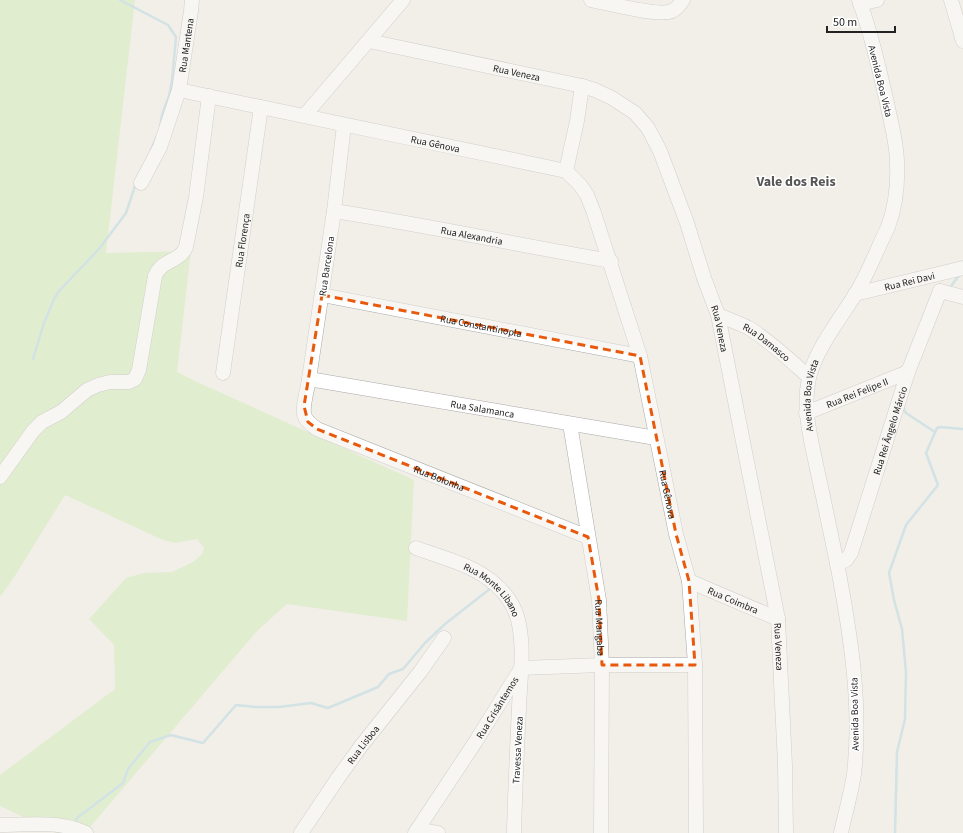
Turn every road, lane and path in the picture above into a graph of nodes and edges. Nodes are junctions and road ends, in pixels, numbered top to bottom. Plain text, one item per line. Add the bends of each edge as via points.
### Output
1 (192, 0) edge
2 (403, 0) edge
3 (591, 0) edge
4 (683, 0) edge
5 (876, 0) edge
6 (951, 0) edge
7 (860, 2) edge
8 (369, 41) junction
9 (963, 41) edge
10 (582, 86) junction
11 (179, 90) junction
12 (209, 96) junction
13 (261, 107) junction
14 (305, 116) junction
15 (344, 125) junction
16 (566, 171) junction
17 (141, 182) dead end
18 (334, 211) junction
19 (610, 260) junction
20 (963, 268) edge
21 (937, 275) junction
22 (940, 291) junction
23 (855, 294) junction
24 (322, 295) junction
25 (963, 297) edge
26 (718, 315) junction
27 (640, 356) junction
28 (908, 372) junction
29 (223, 373) dead end
30 (809, 377) junction
31 (309, 379) junction
32 (304, 406) joint
33 (806, 413) junction
34 (570, 424) junction
35 (656, 438) junction
36 (0, 477) edge
37 (588, 537) junction
38 (416, 548) dead end
39 (837, 564) junction
40 (689, 581) junction
41 (778, 618) junction
42 (444, 638) dead end
43 (602, 665) junction
44 (696, 665) junction
45 (521, 668) junction
46 (0, 825) edge
47 (14, 829) edge
48 (416, 831) edge
49 (86, 833) edge
50 (301, 833) edge
51 (438, 833) edge
52 (514, 833) edge
53 (601, 833) edge
54 (696, 833) edge
55 (786, 833) edge
56 (841, 833) edge

1 - 11 street, Rua Mantena
2 - 8 street
3 - 4 street via 664,13 676,9
5 - 7 street
6 - 9 street
7 - 23 street, Avenida Boa Vista via 883,86 898,163 891,218
8 - 10 street, Rua Veneza
8 - 14 street
10 - 16 street
10 - 26 street, Rua Veneza via 617,100 636,113 648,128 660,151 687,223
11 - 12 street, Rua Gênova
11 - 17 street, Rua Mantena via 160,147
12 - 13 street, Rua Gênova
12 - 36 street via 196,197 186,247 179,256 163,264 155,276 139,370 135,379 129,382 104,384 87,390 60,412 42,422
13 - 14 street, Rua Gênova
13 - 29 street, Rua Florença
14 - 15 street, Rua Gênova
15 - 16 street, Rua Gênova
15 - 18 street, Rua Barcelona
16 - 19 street, Rua Gênova via 587,196
18 - 19 street, Rua Alexandria
18 - 24 street, Rua Barcelona
19 - 27 street, Rua Gênova
20 - 21 street, Rua Rei Davi
21 - 22 street
21 - 23 street, Rua Rei Davi
22 - 25 street
22 - 28 street, Rua Rei Ângelo Márcio
23 - 30 street, Avenida Boa Vista via 817,357
24 - 27 street, Rua Constantinopla
24 - 31 street, Rua Barcelona
26 - 30 street, Rua Damasco via 761,336
26 - 41 street, Rua Veneza
27 - 35 street, Rua Gênova
28 - 33 street, Rua Rei Felipe II
28 - 39 street, Rua Rei Ângelo Márcio via 851,552 846,560
30 - 33 street, Avenida Boa Vista
31 - 32 street, Rua Barcelona
31 - 34 street, Rua Salamanca
32 - 37 street, Rua Bolonha via 304,416 317,429
33 - 39 street, Avenida Boa Vista
34 - 35 street, Rua Salamanca
34 - 37 street, Rua Mangaba
35 - 40 street, Rua Gênova via 676,534
37 - 43 street, Rua Mangaba via 598,600
38 - 45 street, Rua Monte Libano via 468,567 496,585 513,607 518,620
39 - 56 street, Avenida Boa Vista via 848,628 856,708 854,775
40 - 41 street, Rua Coimbra
40 - 44 street, Rua Gênova
41 - 55 street, Rua Veneza
42 - 50 street, Rua Lisboa via 361,746
43 - 44 street, Rua Crisântemos
43 - 45 street, Rua Crisântemos
43 - 53 street, Rua Mangaba
44 - 54 street, Rua Gênova
45 - 48 street, Rua Crisântemos
45 - 52 street, Travessa Veneza
46 - 47 street
47 - 49 street via 51,823
48 - 51 street

